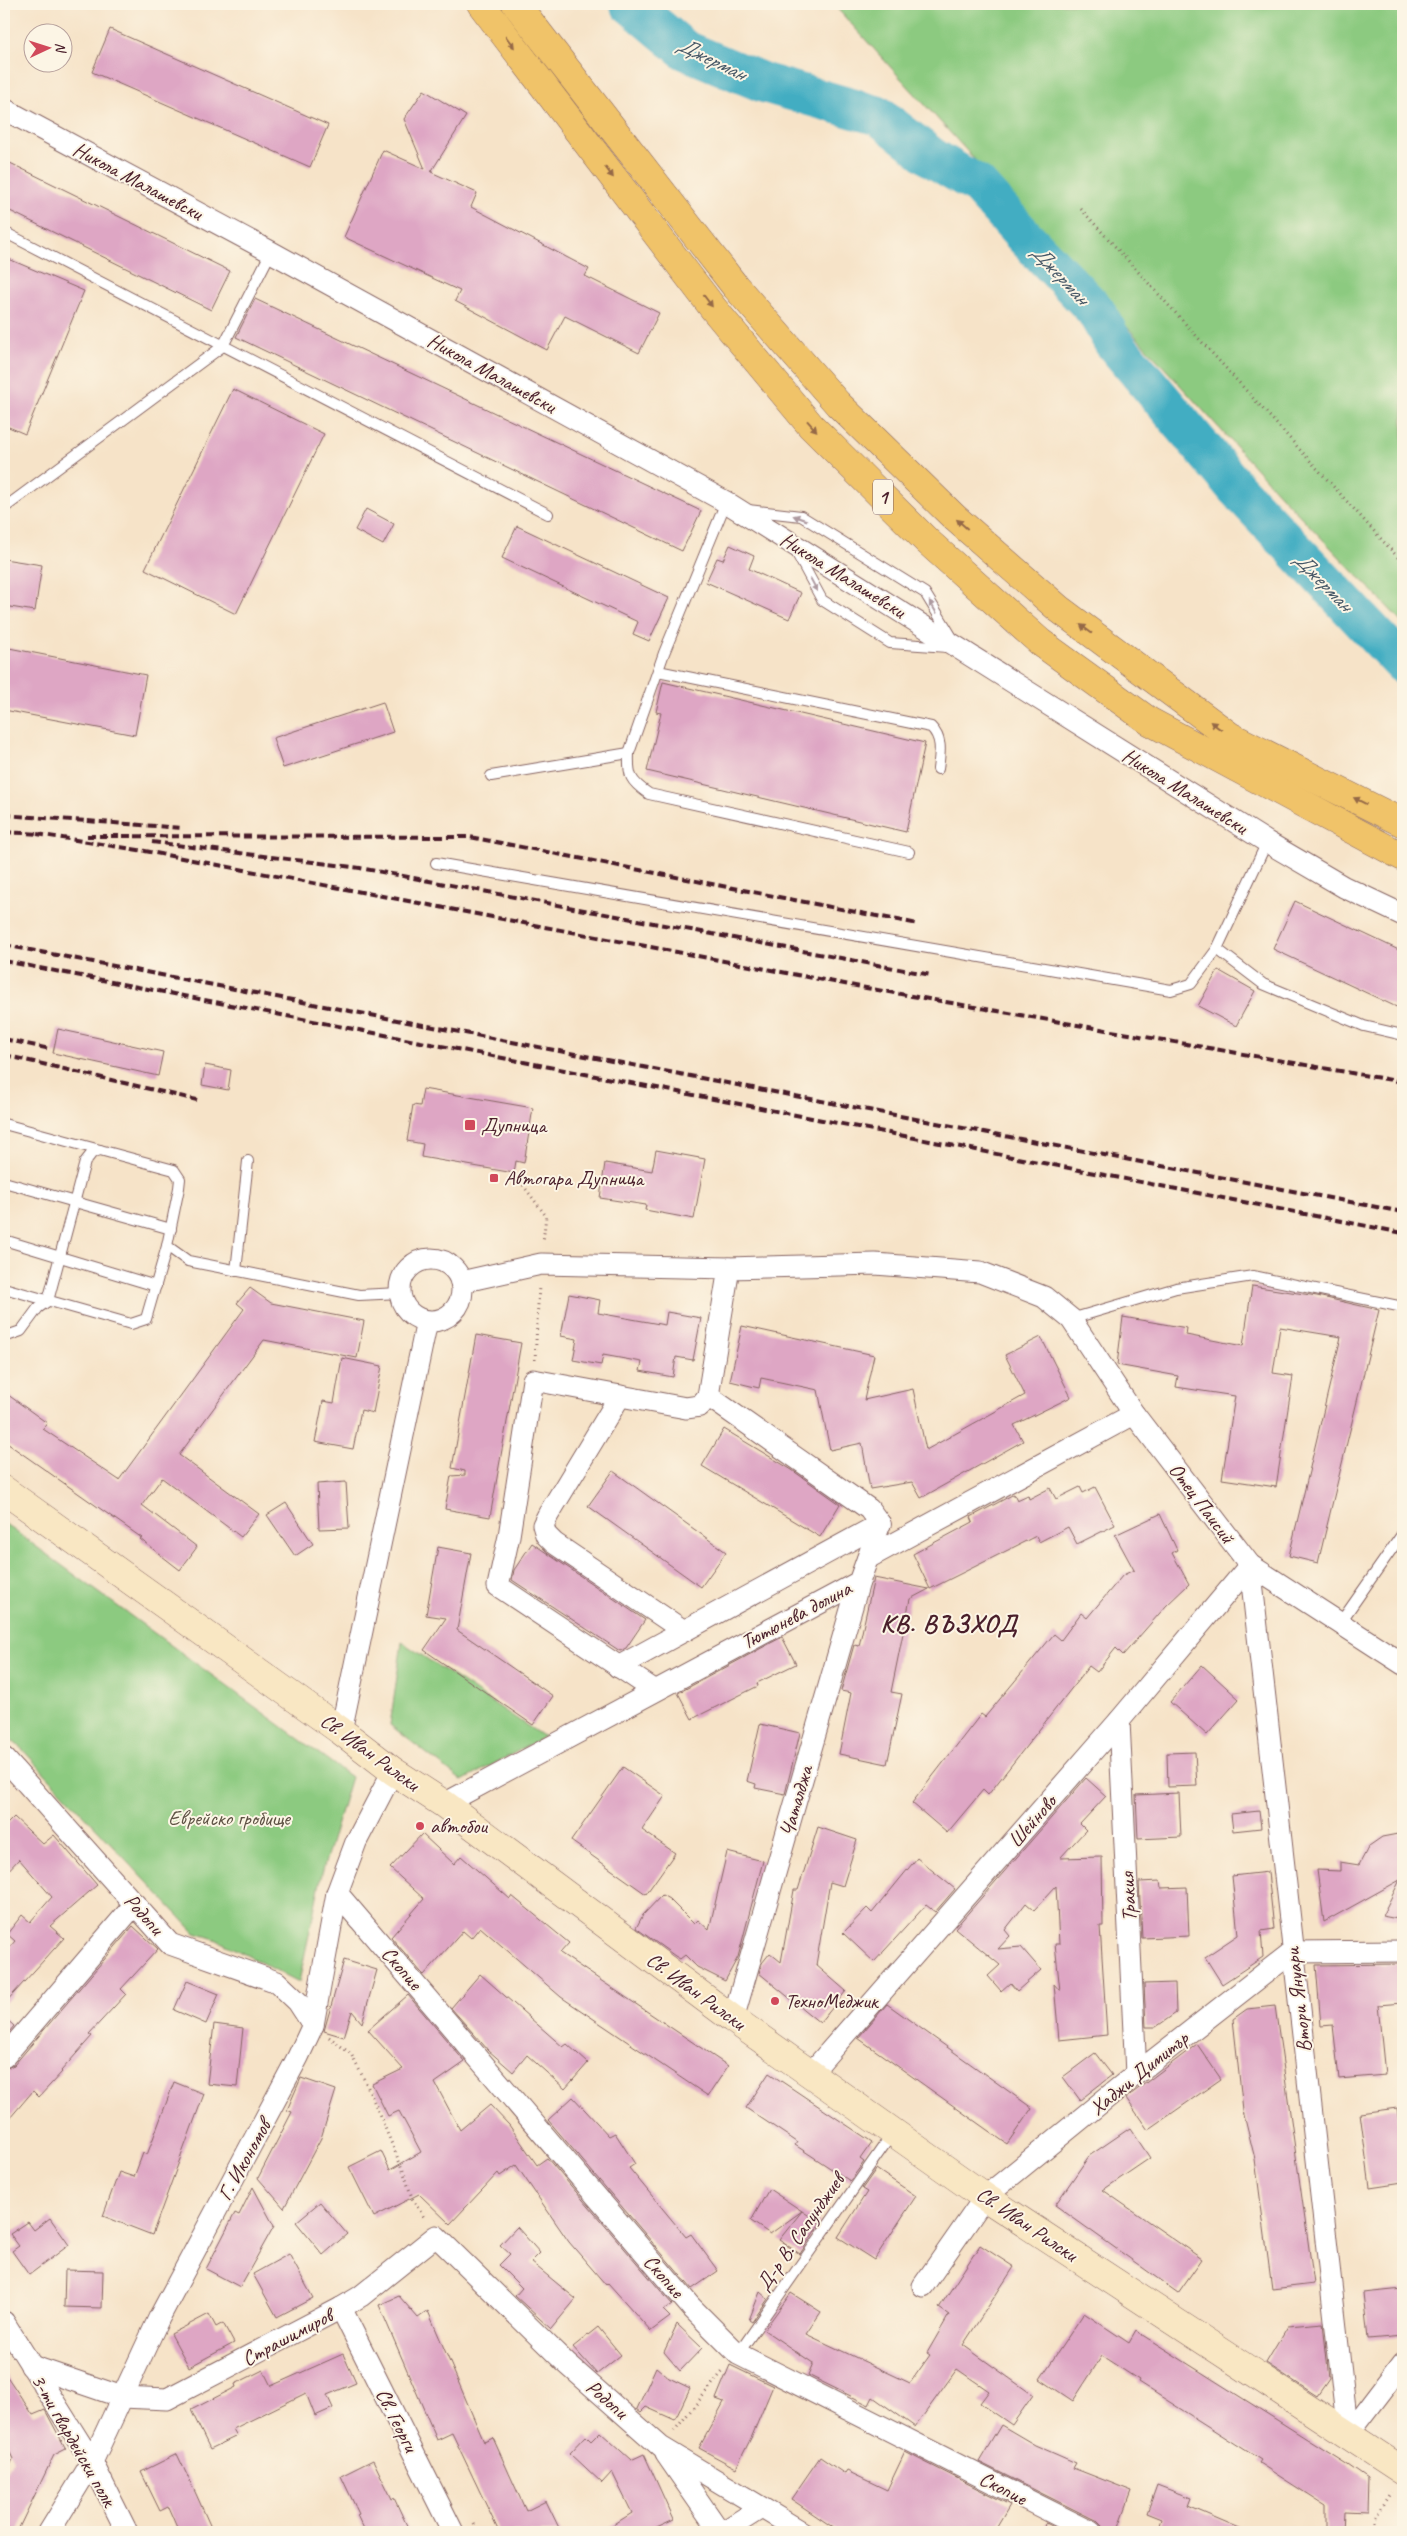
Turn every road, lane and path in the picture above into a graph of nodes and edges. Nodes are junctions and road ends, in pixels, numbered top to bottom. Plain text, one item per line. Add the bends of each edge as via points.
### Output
1 (481, 4) edge
2 (516, 4) edge
3 (4, 109) edge
4 (1081, 209) dead end
5 (4, 232) edge
6 (272, 252) junction
7 (223, 346) junction
8 (732, 505) junction
9 (4, 508) edge
10 (548, 514) dead end
11 (791, 542) junction
12 (1403, 563) edge
13 (959, 648) junction
14 (658, 670) junction
15 (629, 753) junction
16 (938, 769) dead end
17 (491, 776) dead end
18 (1403, 823) edge
19 (1267, 842) junction
20 (909, 852) dead end
21 (1403, 857) edge
22 (436, 863) dead end
23 (1403, 915) edge
24 (1216, 949) junction
25 (1403, 1035) edge
26 (4, 1124) edge
27 (100, 1150) junction
28 (248, 1161) dead end
29 (4, 1182) edge
30 (75, 1201) junction
31 (171, 1229) junction
32 (4, 1240) edge
33 (167, 1246) junction
34 (60, 1256) junction
35 (729, 1268) junction
36 (236, 1271) junction
37 (461, 1282) junction
38 (156, 1286) junction
39 (4, 1288) edge
40 (400, 1293) junction
41 (48, 1300) junction
42 (1403, 1307) edge
43 (1071, 1319) junction
44 (426, 1321) junction
45 (4, 1337) edge
46 (620, 1396) junction
47 (708, 1396) junction
48 (1134, 1414) junction
49 (4, 1490) edge
50 (880, 1524) junction
51 (1403, 1533) edge
52 (868, 1558) junction
53 (1250, 1565) junction
54 (859, 1582) junction
55 (1340, 1623) junction
56 (684, 1631) junction
57 (1403, 1664) edge
58 (618, 1667) junction
59 (654, 1690) junction
60 (1119, 1721) junction
61 (341, 1731) junction
62 (6, 1764) edge
63 (394, 1771) junction
64 (444, 1804) junction
65 (337, 1893) junction
66 (135, 1904) junction
67 (1403, 1951) edge
68 (1292, 1952) junction
69 (733, 2019) junction
70 (312, 2025) junction
71 (4, 2057) edge
72 (810, 2074) junction
73 (1136, 2074) junction
74 (893, 2131) junction
75 (985, 2196) junction
76 (436, 2236) junction
77 (923, 2286) dead end
78 (341, 2308) junction
79 (4, 2322) edge
80 (738, 2354) junction
81 (1403, 2364) edge
82 (31, 2366) junction
83 (122, 2397) junction
84 (1348, 2435) junction
85 (661, 2447) junction
86 (92, 2462) junction
87 (1398, 2479) edge
88 (762, 2508) junction
89 (50, 2532) edge
90 (127, 2532) edge
91 (453, 2532) edge
92 (722, 2532) edge
93 (802, 2532) edge
94 (1091, 2532) edge
95 (1374, 2532) edge

1 -> 21 main road, 1 via 713,308 811,426 927,541 1040,642 1149,721
18 -> 2 main road, 1 via 1230,736 1059,609 954,517 838,404 735,286
3 - 6 street, Никола Малашевски
4 - 12 path
5 - 7 lane
6 - 7 lane
6 - 8 street, Никола Малашевски
7 - 9 lane
7 - 10 lane
8 - 11 street, Никола Малашевски
13 -> 8 lane via 925,593 801,516
8 - 14 lane
11 - 13 street, Никола Малашевски
11 -> 13 lane via 822,600 890,643
13 - 19 street, Никола Малашевски
14 - 15 lane
14 - 16 lane via 931,728 938,734 941,748
15 - 17 lane
15 - 20 lane via 628,769 633,783 649,794
19 - 23 street, Никола Малашевски via 1344,887
19 - 24 lane
22 - 24 lane via 1171,990 1191,984
24 - 25 lane via 1263,984 1364,1026
26 - 27 lane
27 - 30 lane via 92,1153 85,1162
27 - 31 lane via 174,1170 180,1179
28 - 36 lane
29 - 30 lane
30 - 31 lane
30 - 34 lane
31 - 33 lane
32 - 34 lane
33 - 36 lane via 188,1261
33 - 38 lane
34 - 38 lane
34 - 41 lane
35 - 37 street, Отец Паисий via 541,1264
35 - 43 street, Отец Паисий via 875,1264 980,1272 1044,1297
35 - 47 street
36 - 40 lane via 360,1295
37 - 40 street via 453,1269 441,1260 420,1260 405,1273
37 - 44 street via 460,1302 454,1311 437,1321
38 - 41 lane via 146,1319 131,1324
39 - 41 lane
40 - 44 street via 409,1312
41 - 45 lane via 21,1331
42 - 43 lane via 1253,1276 1176,1288
43 - 48 street, Отец Паисий
44 - 61 street
46 - 47 street via 686,1408 700,1406
46 - 56 street via 543,1526 554,1543
46 - 58 street via 533,1380 498,1586
47 - 50 street via 869,1509
48 - 52 street, Тютюнева долина
48 - 53 street, Отец Паисий
49 - 61 street, Св. Иван Рилски
50 - 52 street
50 - 56 street
51 - 55 lane
52 - 54 street, Тютюнева долина
53 - 55 street, Отец Паисий
53 - 60 street, Шейново
53 - 68 street, Втори Януари
54 - 59 street, Тютюнева долина
54 - 69 street, Чаталджа
55 - 57 street, Отец Паисий
56 - 58 street
58 - 59 street
59 - 64 street, Тютюнева долина
60 - 72 street, Шейново
60 - 73 street, Тракия
61 - 63 street, Св. Иван Рилски
62 - 66 street, Родопи
63 - 64 street, Св. Иван Рилски
63 - 65 street, Г. Икономов via 356,1842
64 - 69 street, Св. Иван Рилски
65 - 70 street, Г. Икономов
65 - 80 street, Скопие via 691,2307
66 - 70 street, Родопи via 170,1944 277,1982 298,2002
66 - 71 street
67 - 68 street
68 - 73 street, Хаджи Димитър
68 - 84 street, Втори Януари
69 - 72 street, Св. Иван Рилски
70 - 76 path via 351,2054 384,2122 412,2198
70 - 83 street, Г. Икономов via 280,2094 158,2318
72 - 74 street, Св. Иван Рилски
73 - 75 street, Хаджи Димитър
74 - 75 street, Св. Иван Рилски
74 - 80 lane, Д-р В. Сапунджиев
75 - 77 street, Хаджи Димитър
75 - 84 street, Св. Иван Рилски
76 - 78 street, Страшимиров via 361,2296
76 - 85 street, Родопи via 566,2363
78 - 83 street, Страшимиров via 168,2399
78 - 91 street, Св. Георги
79 - 82 street, 3-ти гвардейски полк
80 - 85 path
80 - 94 street, Скопие
81 - 84 street
82 - 83 street, Страшимиров
82 - 86 street, 3-ти гвардейски полк
83 - 86 street, Г. Икономов
84 - 87 street, Св. Иван Рилски
85 - 88 street, Родопи
85 - 92 street
86 - 89 street, Г. Икономов
86 - 90 street, 3-ти гвардейски полк
87 - 95 path via 1374,2518
88 - 92 street
88 - 93 street, Родопи

